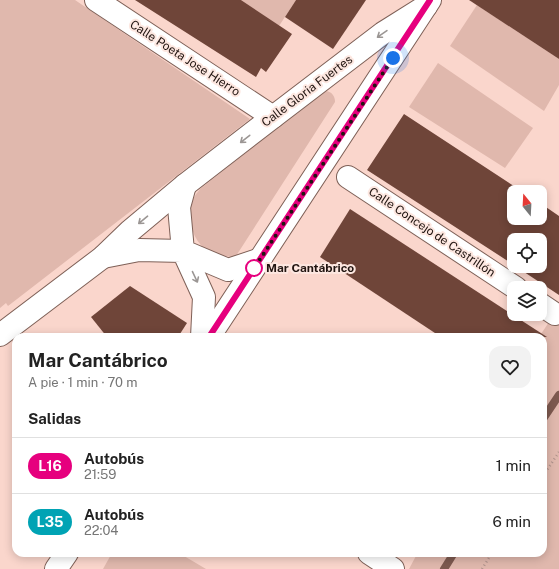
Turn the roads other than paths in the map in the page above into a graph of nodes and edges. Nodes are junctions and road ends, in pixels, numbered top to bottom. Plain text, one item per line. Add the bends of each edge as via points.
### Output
1 (96, 0) edge
2 (428, 3) edge
3 (273, 117) junction
4 (348, 177) dead end
5 (185, 185) junction
6 (183, 251) junction
7 (103, 256) junction
8 (261, 259) junction
9 (507, 282) edge
10 (202, 333) edge
11 (212, 333) edge
12 (0, 335) edge
13 (64, 557) edge
14 (375, 557) edge
15 (56, 569) edge
16 (393, 569) edge

1 - 3 street, Calle Poeta Jose Hierro
2 -> 3 street, Calle Gloria Fuertes via 383,33
2 - 8 street
3 -> 5 street, Calle Gloria Fuertes
4 - 9 street, Calle Concejo de Castrillón
5 - 6 street via 179,207
5 -> 7 street, Calle Gloria Fuertes
6 - 7 street, Calle Gloria Fuertes via 138,250
6 - 8 street, Calle Gloria Fuertes via 228,270
6 -> 10 street via 204,297
7 - 12 street, Calle Gloria Fuertes
8 - 11 street
13 - 15 street
14 - 16 street

